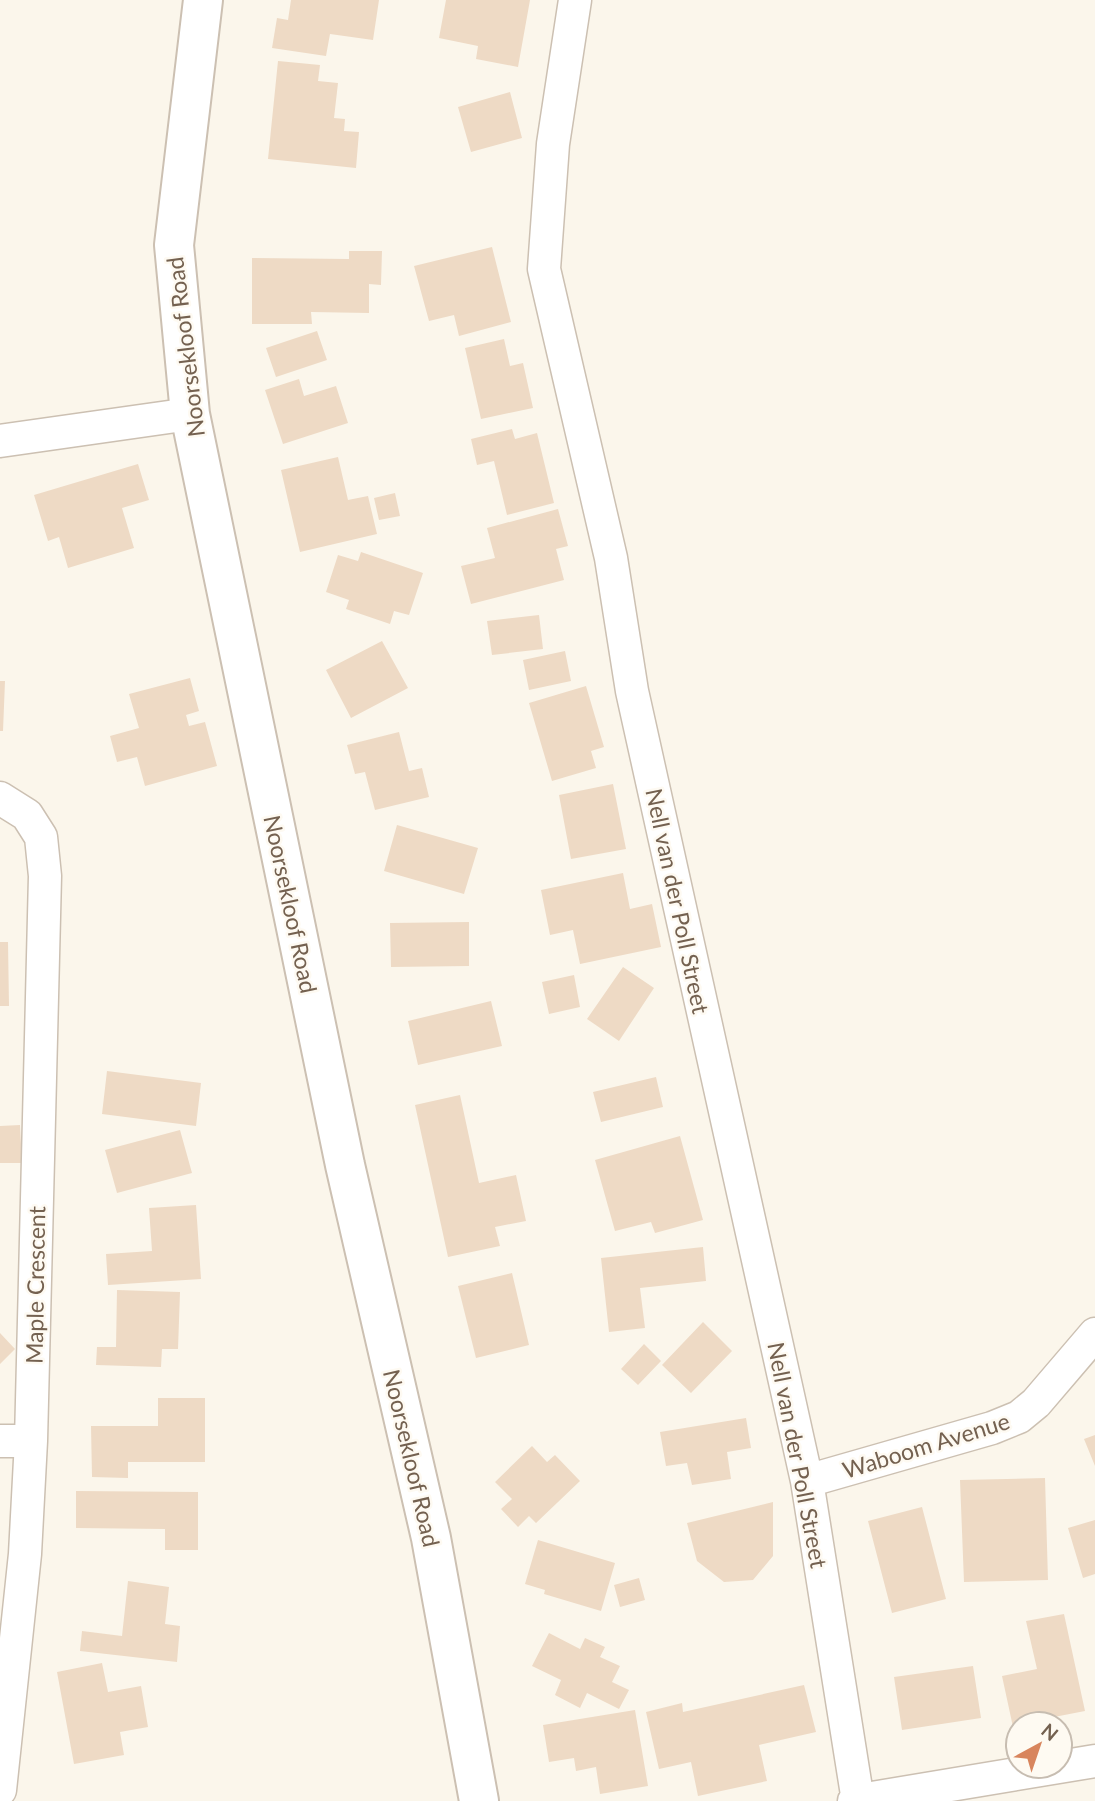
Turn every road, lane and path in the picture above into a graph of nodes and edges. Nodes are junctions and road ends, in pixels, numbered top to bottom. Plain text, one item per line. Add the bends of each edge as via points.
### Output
1 (203, 0) edge
2 (575, 0) edge
3 (190, 414) junction
4 (0, 441) edge
5 (0, 798) edge
6 (1095, 1334) edge
7 (0, 1441) edge
8 (31, 1441) junction
9 (807, 1481) junction
10 (1095, 1761) edge
11 (0, 1790) edge
12 (480, 1801) edge
13 (856, 1801) edge

1 - 3 street, Noorsekloof Road via 174,245
2 - 9 street, Nell van der Poll Street via 553,144 544,269 611,558 632,691
3 - 4 street
3 - 12 street, Noorsekloof Road via 345,1165 431,1538
5 - 8 street, Maple Crescent via 27,815 41,837 44,876
6 - 9 street, Waboom Avenue via 1019,1417
7 - 8 street
8 - 11 street, Maple Crescent via 25,1554
9 - 13 street, Nell van der Poll Street
10 - 13 street

